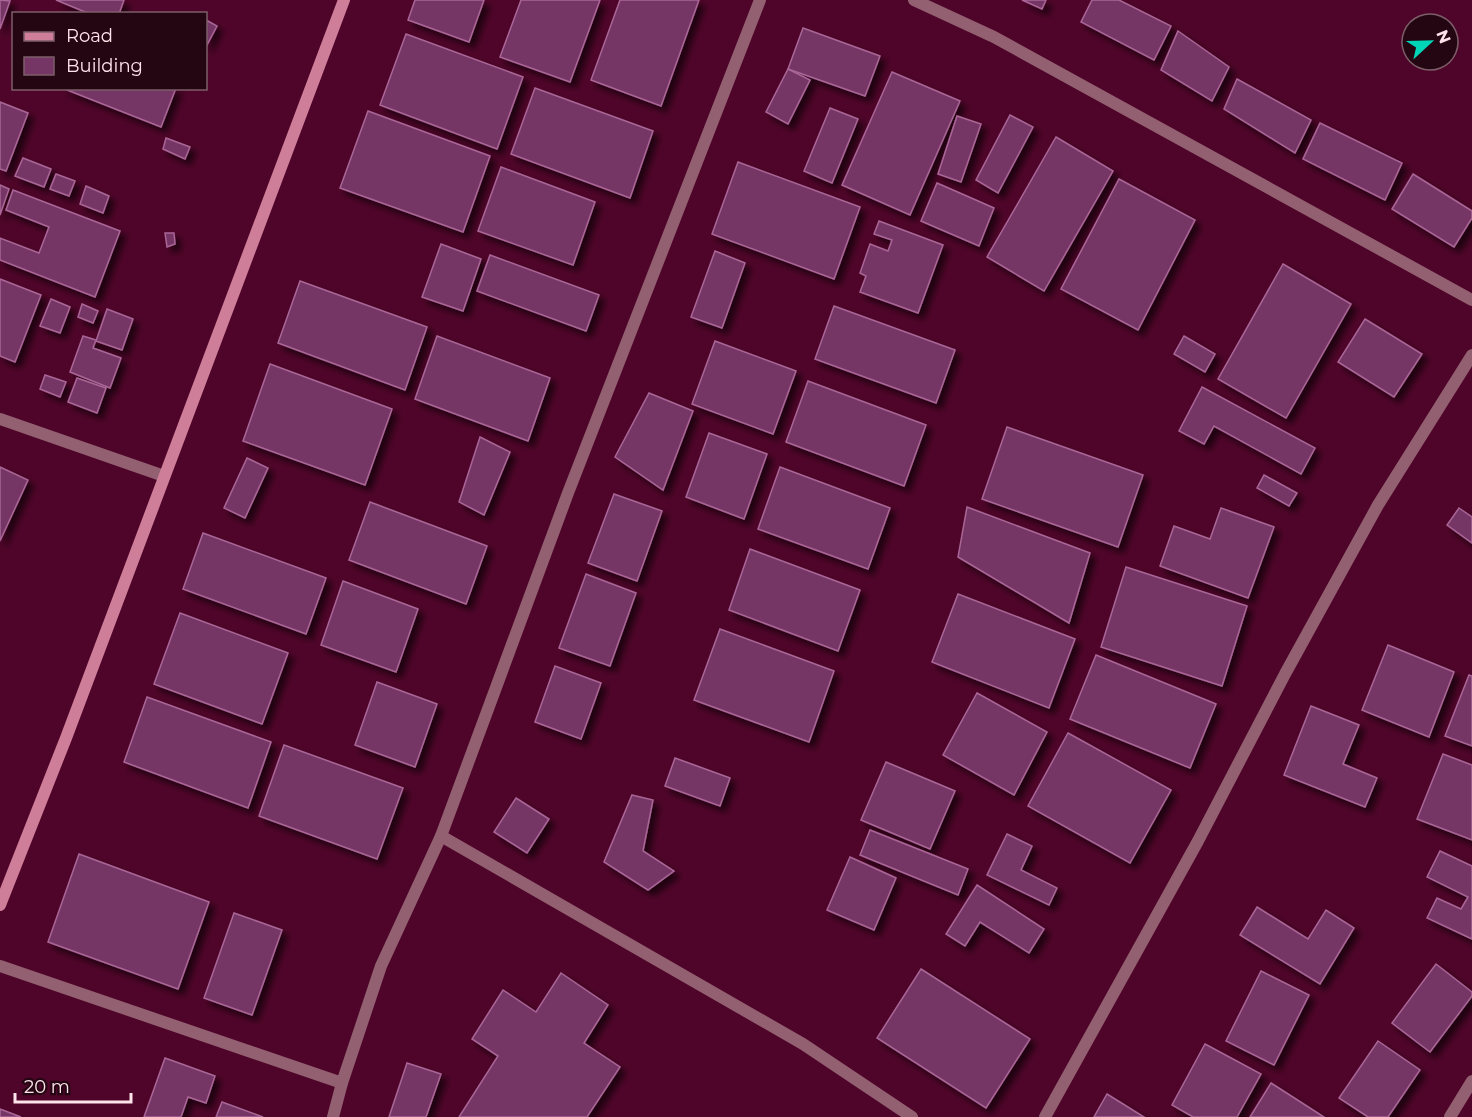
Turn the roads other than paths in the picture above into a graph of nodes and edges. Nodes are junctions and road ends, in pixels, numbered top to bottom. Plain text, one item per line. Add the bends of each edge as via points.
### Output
1 (344, 0) edge
2 (760, 0) edge
3 (914, 0) edge
4 (1472, 300) edge
5 (1472, 355) edge
6 (0, 419) edge
7 (164, 476) junction
8 (441, 836) junction
9 (0, 905) edge
10 (0, 966) edge
11 (1472, 1081) edge
12 (342, 1083) junction
13 (333, 1117) edge
14 (912, 1117) edge
15 (1045, 1117) edge
16 (1450, 1117) edge

1 - 7 main road
2 - 8 street via 572,482
3 - 4 street via 994,37
5 - 15 street via 1378,505
6 - 7 street
7 - 9 main road
8 - 12 street via 381,966
8 - 14 street via 803,1044
10 - 12 street
11 - 16 street
12 - 13 street

